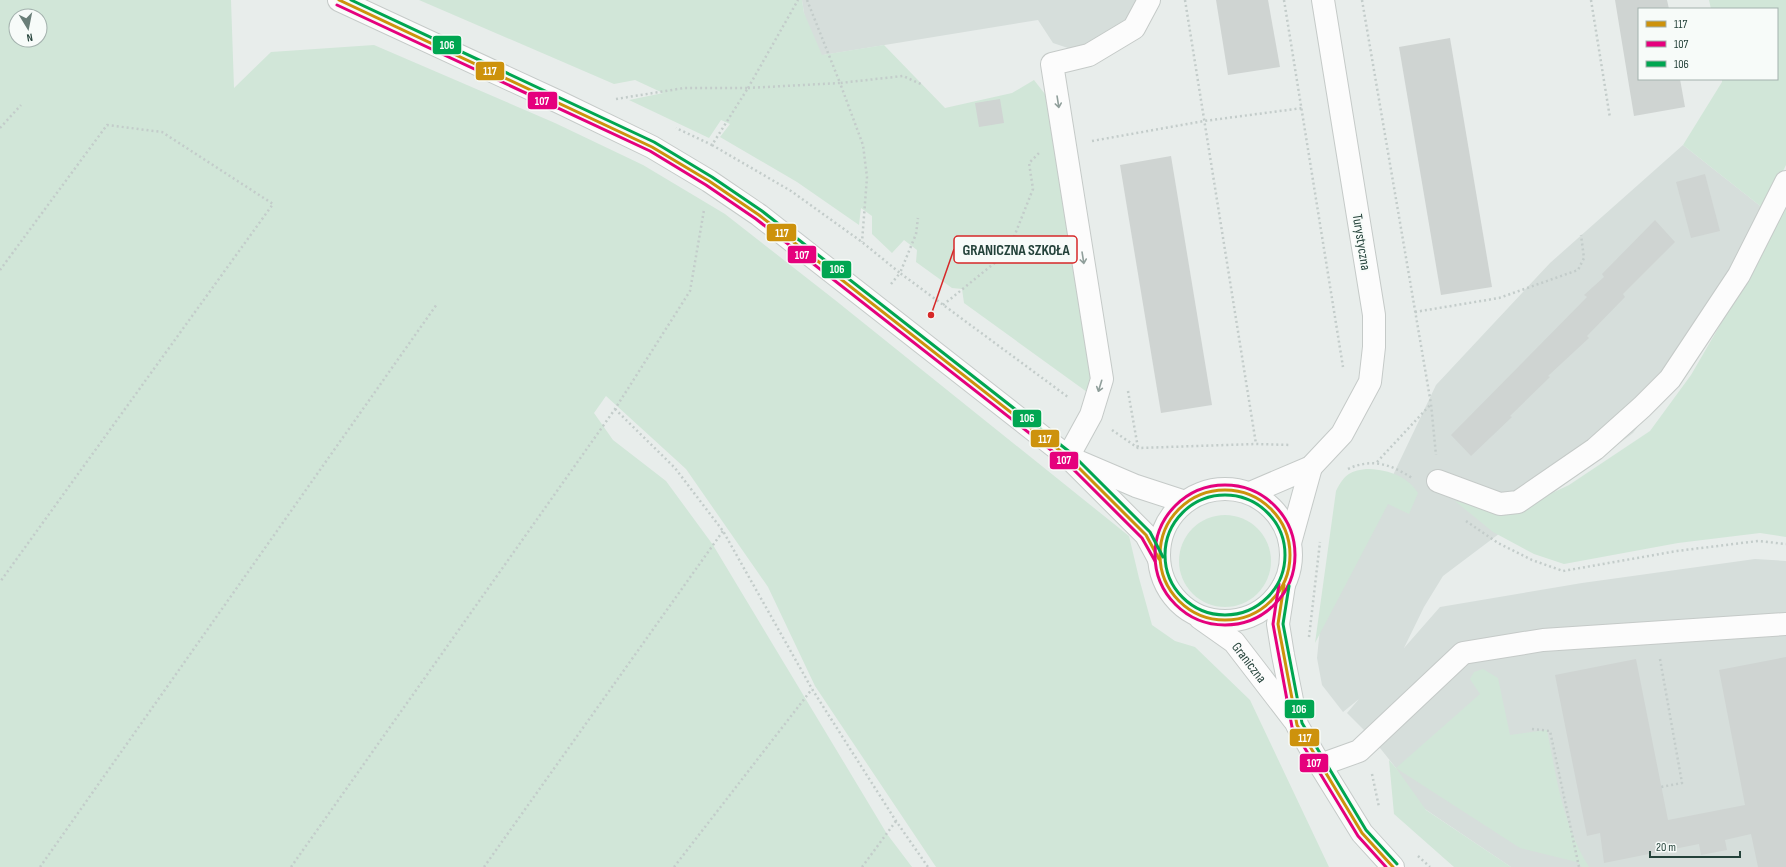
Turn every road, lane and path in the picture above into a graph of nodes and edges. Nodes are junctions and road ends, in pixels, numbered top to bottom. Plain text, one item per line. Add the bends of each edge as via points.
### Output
1 (338, 0) edge
2 (798, 0) edge
3 (807, 0) edge
4 (1148, 0) edge
5 (1185, 0) edge
6 (1284, 0) edge
7 (1323, 0) edge
8 (1362, 0) edge
9 (1591, 0) edge
10 (840, 83) junction
11 (923, 85) dead end
12 (748, 88) junction
13 (623, 102) dead end
14 (22, 105) dead end
15 (1303, 108) junction
16 (1610, 118) dead end
17 (1204, 121) junction
18 (671, 125) dead end
19 (0, 128) edge
20 (712, 145) junction
21 (1065, 145) junction
22 (709, 181) junction
23 (1786, 182) edge
24 (918, 218) dead end
25 (1582, 236) dead end
26 (862, 242) junction
27 (0, 270) edge
28 (900, 273) junction
29 (437, 304) dead end
30 (943, 304) junction
31 (874, 306) junction
32 (1415, 312) junction
33 (1345, 374) dead end
34 (1431, 404) junction
35 (615, 409) junction
36 (1091, 415) junction
37 (1297, 440) dead end
38 (1256, 444) junction
39 (1068, 457) junction
40 (1377, 462) junction
41 (1311, 467) junction
42 (1346, 470) dead end
43 (1414, 479) dead end
44 (1438, 481) joint
45 (1250, 494) junction
46 (1185, 502) junction
47 (1464, 518) dead end
48 (723, 531) junction
49 (1320, 538) dead end
50 (1290, 543) junction
51 (1786, 544) edge
52 (1159, 559) junction
53 (0, 582) edge
54 (1284, 585) junction
55 (1191, 612) junction
56 (1786, 624) edge
57 (1655, 633) junction
58 (1308, 640) dead end
59 (812, 689) junction
60 (1297, 725) junction
61 (1532, 729) dead end
62 (1359, 751) junction
63 (1320, 765) junction
64 (1661, 787) dead end
65 (1379, 809) dead end
66 (896, 821) junction
67 (1414, 852) dead end
68 (40, 867) edge
69 (291, 867) edge
70 (484, 867) edge
71 (674, 867) edge
72 (862, 867) edge
73 (928, 867) edge
74 (1393, 867) edge
75 (1430, 867) edge
76 (1579, 867) edge

1 - 22 street via 652,147
2 - 12 path
3 - 10 path
4 -> 21 street via 1134,28 1089,55 1052,64
5 - 17 path
6 - 15 path
7 - 41 street, Turystyczna via 1374,315 1374,347 1370,382 1342,434
8 - 32 path
9 - 16 path
10 - 11 path via 903,76
10 - 12 path
10 - 26 path via 863,146 867,177
12 - 13 path via 684,88 616,99
12 - 20 path
14 - 19 path
15 - 17 path
15 - 33 path
17 - 21 path
17 - 38 path
18 - 20 path
20 - 26 path via 791,191
21 - 30 path via 1044,149 1029,163 1033,189 1008,252
21 -> 36 street via 1102,379
22 - 31 street via 759,215
22 - 35 path via 690,291
23 - 44 street via 1739,275 1670,379 1595,449 1518,502 1500,504
24 - 28 path via 916,234
25 - 32 path via 1584,258 1578,270 1499,298
26 - 28 path
27 - 53 path via 107,125 162,132 273,204
28 - 30 path
28 - 31 path
29 - 68 path
30 - 36 path
31 - 39 street
32 - 34 path
34 - 40 path
34 - 44 path
35 - 48 path via 675,468
35 - 69 path
36 - 38 path via 1138,448
36 - 39 street
37 - 38 path via 1292,446
39 - 46 street via 1136,486
39 - 52 street via 1146,535
40 - 42 path via 1358,464
40 - 43 path
41 - 45 street, Turystyczna
41 - 50 street, Turystyczna
45 - 46 street via 1228,489 1205,492
45 - 50 street via 1269,506 1282,523
46 - 52 street via 1170,519 1161,538
47 - 51 path via 1498,543 1532,560 1563,571 1677,551 1758,541
48 - 59 path
48 - 70 path
49 - 58 path
50 - 54 street via 1290,564
52 - 55 street via 1164,580 1175,598
54 - 55 street via 1271,602 1253,614 1232,621 1211,619
54 - 60 street, Graniczna via 1278,624
55 - 60 street, Graniczna via 1234,642
56 - 57 street
57 - 62 street via 1543,640 1463,653
57 - 64 path via 1682,783
59 - 66 path
59 - 71 path
60 - 63 street, Graniczna
61 - 76 path via 1550,731
62 - 63 street
62 - 65 path via 1371,772
63 - 74 street, Graniczna via 1362,833
66 - 72 path
66 - 73 path
67 - 75 path

